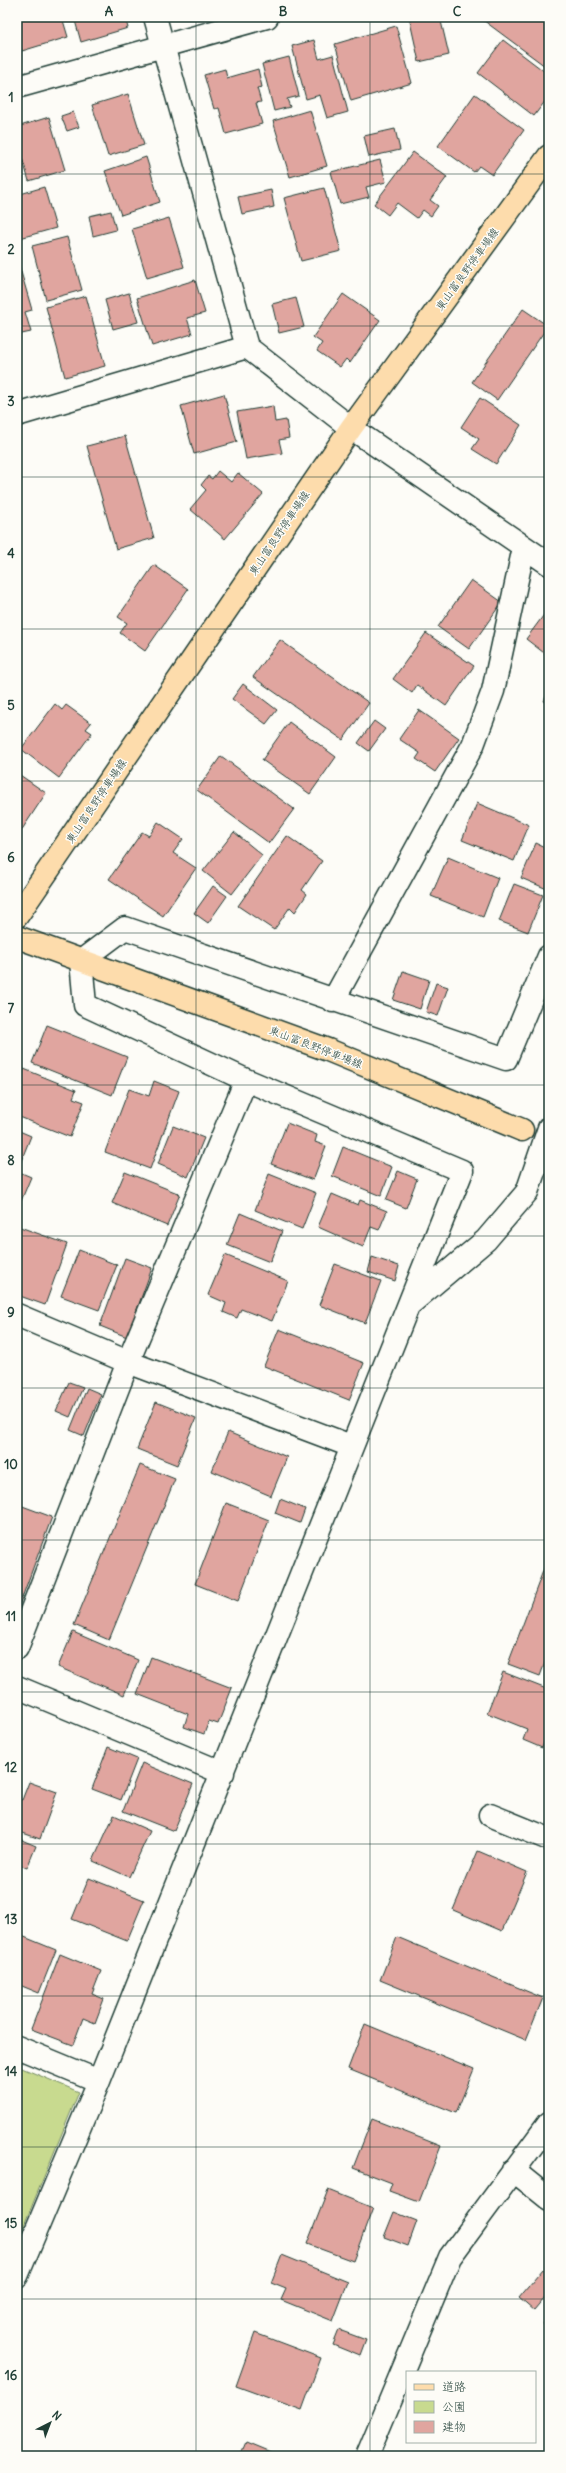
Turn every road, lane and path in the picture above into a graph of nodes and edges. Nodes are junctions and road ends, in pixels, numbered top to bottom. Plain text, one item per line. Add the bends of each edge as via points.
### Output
1 (155, 17) edge
2 (267, 17) edge
3 (162, 47) junction
4 (17, 87) edge
5 (549, 156) edge
6 (247, 347) junction
7 (17, 415) edge
8 (351, 428) junction
9 (524, 547) junction
10 (549, 564) edge
11 (17, 916) edge
12 (17, 937) edge
13 (549, 956) edge
14 (81, 961) junction
15 (334, 1001) junction
16 (246, 1080) junction
17 (549, 1128) edge
18 (522, 1130) dead end
19 (407, 1306) junction
20 (17, 1315) edge
21 (128, 1362) junction
22 (351, 1446) junction
23 (17, 1648) edge
24 (17, 1687) edge
25 (223, 1773) junction
26 (490, 1815) dead end
27 (549, 1839) edge
28 (17, 2047) edge
29 (99, 2081) junction
30 (549, 2123) edge
31 (513, 2170) junction
32 (549, 2199) edge
33 (17, 2276) edge
34 (367, 2456) edge

1 - 3 street
2 - 3 street
3 - 4 street
3 - 6 street
5 - 8 main road, 東山富良野停車場線
6 - 7 street
6 - 8 street
8 - 9 street
8 - 11 main road, 東山富良野停車場線
9 - 10 street
9 - 15 street via 493,691 473,744
12 - 14 main road, 東山富良野停車場線
13 - 15 street via 506,1059
14 - 15 street via 125,928
14 - 16 street via 86,1005
14 - 18 main road, 東山富良野停車場線 via 328,1050
16 - 19 street via 462,1170
16 - 21 street
17 - 19 street via 527,1192 486,1240
19 - 22 street
20 - 21 street
21 - 22 street
21 - 23 street
22 - 25 street
24 - 25 street
25 - 29 street
26 - 27 street
28 - 29 street
29 - 33 street
30 - 31 street
31 - 32 street
31 - 34 street via 450,2257

